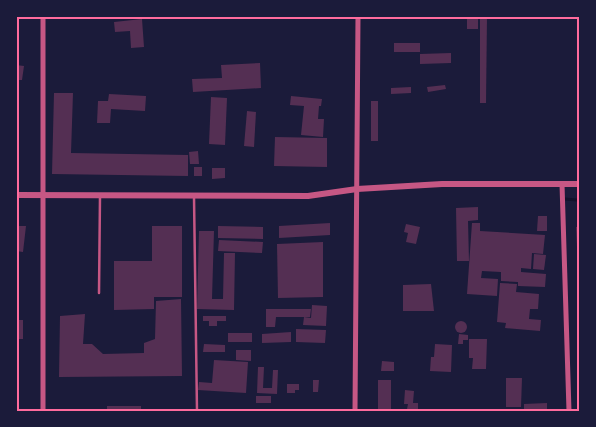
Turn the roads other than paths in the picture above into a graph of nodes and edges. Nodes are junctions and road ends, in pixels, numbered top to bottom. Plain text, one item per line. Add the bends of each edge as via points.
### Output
1 (43, 16) edge
2 (358, 16) edge
3 (562, 184) junction
4 (580, 184) edge
5 (357, 189) junction
6 (100, 194) junction
7 (16, 195) edge
8 (43, 195) junction
9 (194, 196) junction
10 (99, 293) dead end
11 (44, 411) edge
12 (197, 411) edge
13 (354, 411) edge
14 (569, 411) edge

1 - 8 street
2 - 5 street
3 - 4 street
3 - 5 street via 442,184
3 - 14 street
5 - 9 street via 308,196
5 - 13 street
6 - 8 street
6 - 9 street
6 - 10 lane
7 - 8 street
8 - 11 street
9 - 12 lane

